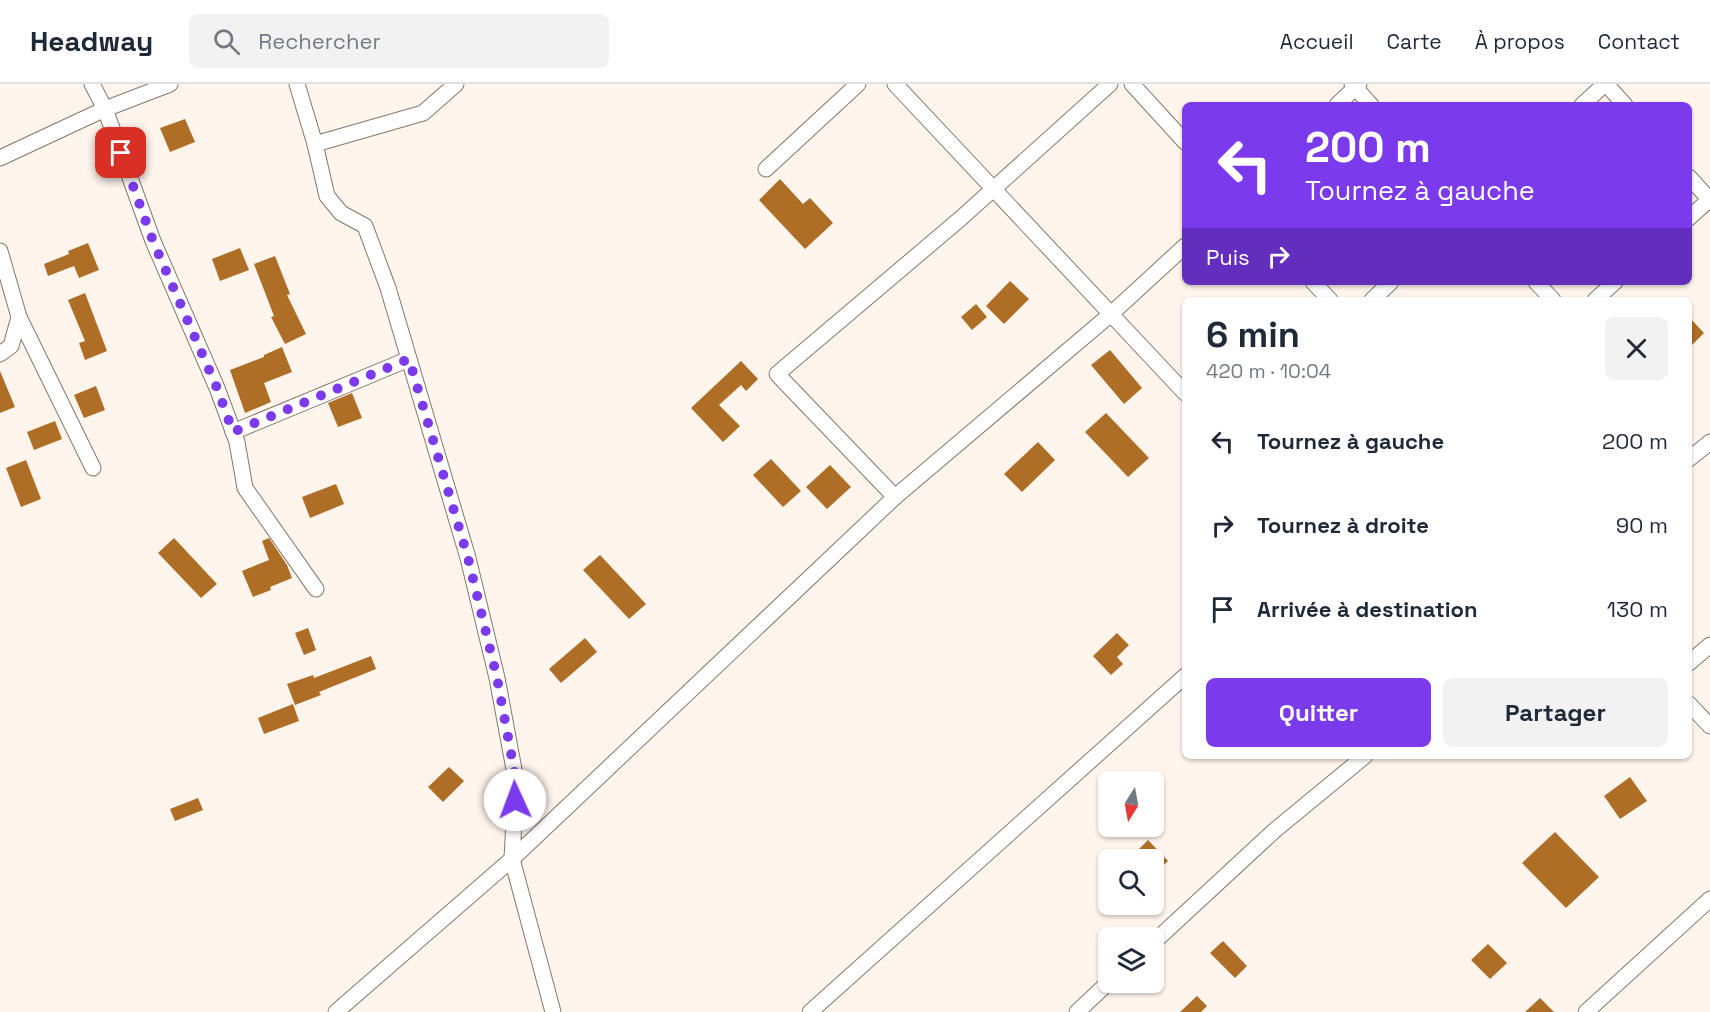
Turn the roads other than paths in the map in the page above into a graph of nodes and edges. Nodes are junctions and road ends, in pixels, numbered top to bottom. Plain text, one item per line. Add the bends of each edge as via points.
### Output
1 (92, 84) edge
2 (170, 84) edge
3 (297, 84) edge
4 (456, 84) edge
5 (858, 84) edge
6 (895, 84) edge
7 (1110, 84) edge
8 (1132, 84) edge
9 (1606, 84) edge
10 (1355, 85) edge
11 (1340, 102) edge
12 (1369, 102) edge
13 (1585, 102) edge
14 (1622, 102) edge
15 (105, 110) junction
16 (1182, 139) edge
17 (315, 144) junction
18 (0, 158) edge
19 (766, 169) dead end
20 (1692, 180) edge
21 (993, 188) junction
22 (1710, 200) edge
23 (1692, 215) edge
24 (1182, 249) edge
25 (0, 251) edge
26 (1316, 285) edge
27 (1389, 285) edge
28 (1539, 285) edge
29 (1612, 285) edge
30 (1327, 297) edge
31 (1375, 297) edge
32 (1550, 297) edge
33 (1598, 297) edge
34 (1111, 314) junction
35 (19, 317) junction
36 (0, 354) edge
37 (409, 359) junction
38 (1182, 390) edge
39 (233, 432) junction
40 (1710, 442) edge
41 (1692, 453) edge
42 (93, 468) dead end
43 (895, 497) junction
44 (316, 590) dead end
45 (1710, 645) edge
46 (1692, 660) edge
47 (1182, 678) edge
48 (1692, 707) edge
49 (1710, 726) edge
50 (1361, 759) edge
51 (512, 859) junction
52 (1710, 899) edge
53 (1164, 933) edge
54 (1098, 992) edge
55 (336, 1012) edge
56 (553, 1012) edge
57 (810, 1012) edge
58 (1077, 1012) edge
59 (1586, 1012) edge

1 - 15 street
2 - 15 street
3 - 17 street
4 - 17 street via 423,113
5 - 19 street
6 - 21 street
7 - 21 street
8 - 16 street
9 - 13 street
9 - 14 street
10 - 11 street
10 - 12 street
15 - 18 street
15 - 39 street via 153,241
17 - 37 street via 327,196 341,213 365,226
20 - 22 street
21 - 34 street
21 - 43 street via 777,374
22 - 23 street
24 - 34 street
25 - 35 street
26 - 30 street
27 - 31 street
28 - 32 street
29 - 33 street
34 - 38 street
34 - 43 street
35 - 36 street via 11,346
35 - 42 street
37 - 39 street
37 - 51 street via 468,558 497,678 516,780
39 - 44 street via 245,488
40 - 41 street
43 - 51 street
45 - 46 street
47 - 57 street
48 - 49 street
50 - 53 street via 1274,831
51 - 55 street
51 - 56 street
52 - 59 street
54 - 58 street

